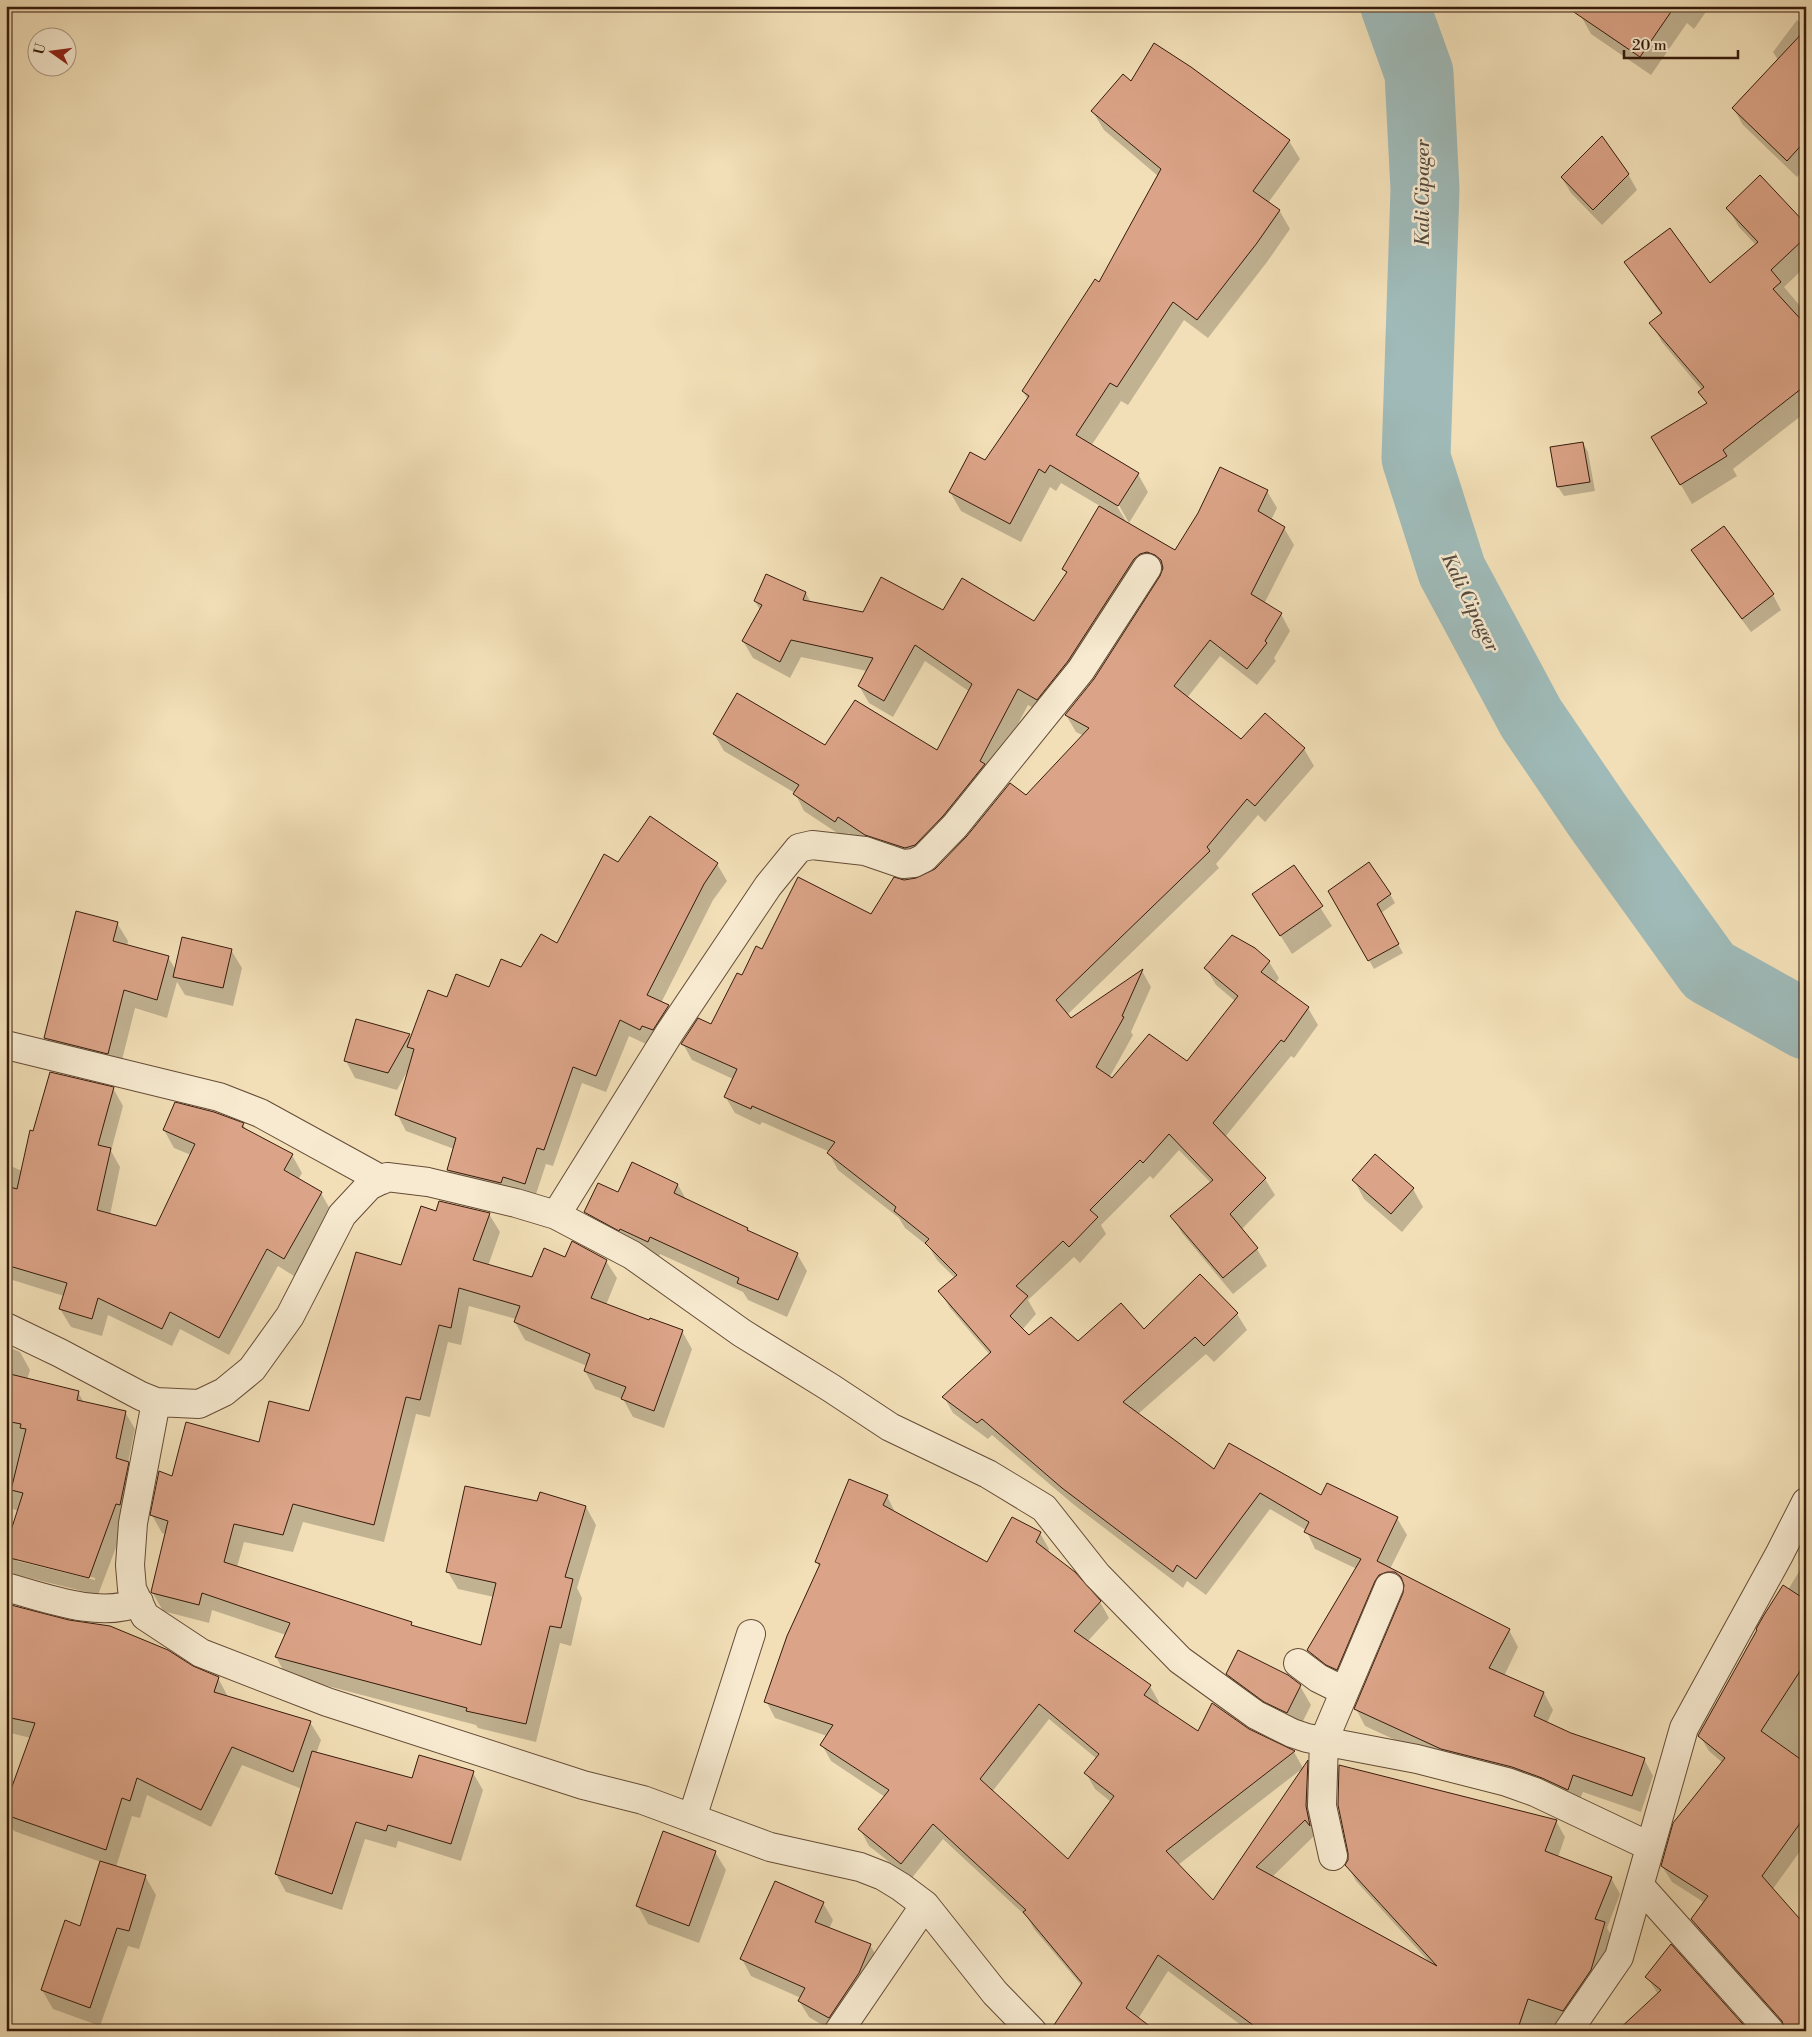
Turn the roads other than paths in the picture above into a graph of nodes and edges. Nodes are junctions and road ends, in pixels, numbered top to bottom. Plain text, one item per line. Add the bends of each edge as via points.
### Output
1 (1147, 568) dead end
2 (6, 1044) edge
3 (382, 1180) junction
4 (556, 1215) junction
5 (6, 1327) edge
6 (156, 1402) junction
7 (1806, 1502) edge
8 (6, 1587) edge
9 (1389, 1587) dead end
10 (139, 1602) junction
11 (751, 1634) dead end
12 (1298, 1663) dead end
13 (1344, 1691) junction
14 (1324, 1740) junction
15 (692, 1818) junction
16 (1649, 1846) junction
17 (1333, 1856) dead end
18 (1640, 1886) junction
19 (925, 1905) junction
20 (839, 2031) edge
21 (1032, 2031) edge
22 (1568, 2031) edge
23 (1770, 2031) edge

1 - 4 street via 1081,670 955,826 924,858 914,864 903,864 866,852 812,845 799,848 768,886 670,1032
2 - 3 street via 220,1097 260,1113
3 - 4 street via 387,1177 428,1182 516,1202
3 - 6 street via 369,1186 342,1215 290,1316 252,1369 224,1392 199,1404
4 - 14 street via 632,1256 742,1333 890,1427 988,1474 1044,1508 1098,1576 1180,1660 1256,1715 1292,1733
5 - 6 street
6 - 10 street via 133,1523 130,1565 132,1588
7 - 16 street via 1684,1728
8 - 10 street via 99,1609 126,1608
9 - 13 street
10 - 15 street via 145,1616 201,1653 327,1702
11 - 15 street
12 - 13 street
13 - 14 street
14 - 16 street via 1506,1782 1535,1792
14 - 17 street via 1322,1806
15 - 19 street via 770,1847 860,1867 883,1876
16 - 18 street
18 - 22 street via 1619,1957
18 - 23 street
19 - 20 street
19 - 21 street via 995,1993

